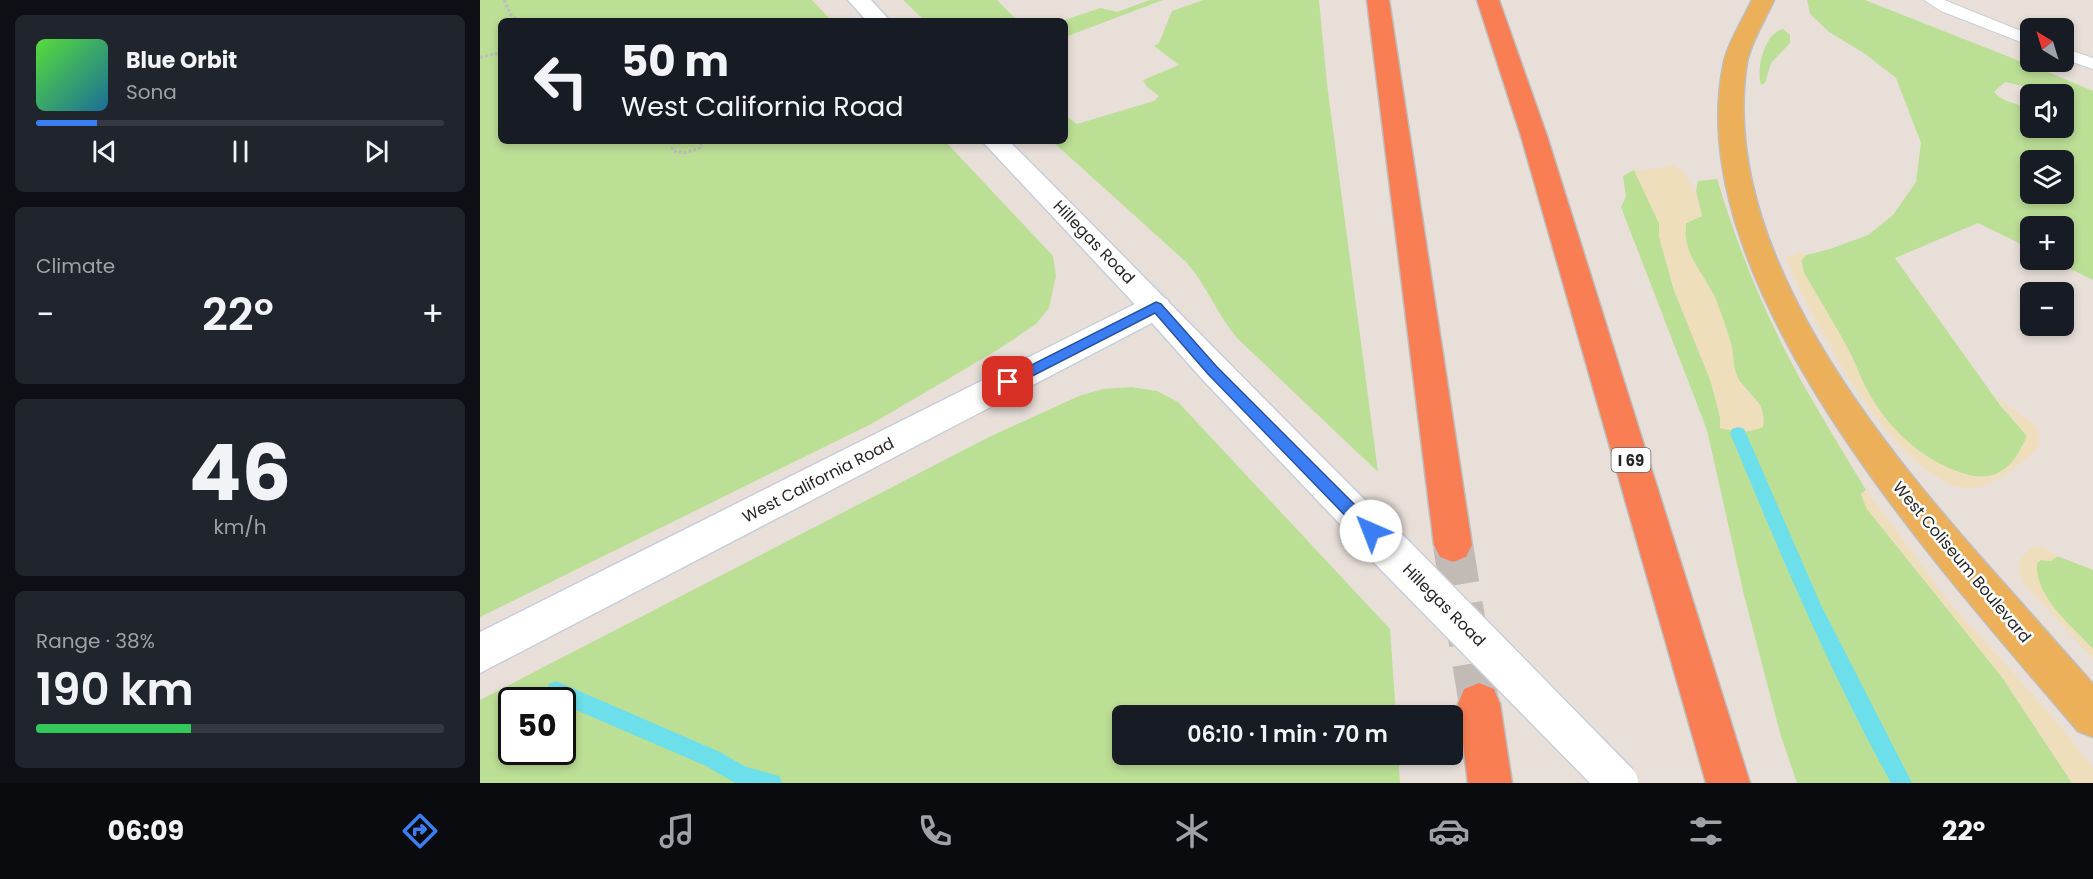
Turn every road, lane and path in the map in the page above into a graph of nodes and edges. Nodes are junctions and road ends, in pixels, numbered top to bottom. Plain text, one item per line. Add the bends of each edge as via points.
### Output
1 (504, 0) edge
2 (859, 0) edge
3 (1378, 0) edge
4 (1488, 0) edge
5 (1763, 0) edge
6 (1932, 0) edge
7 (515, 18) edge
8 (876, 18) edge
9 (2020, 37) edge
10 (498, 54) edge
11 (480, 57) edge
12 (2074, 57) edge
13 (2093, 64) edge
14 (701, 144) edge
15 (998, 144) edge
16 (672, 147) dead end
17 (1156, 307) junction
18 (1453, 544) tunnel mouth
19 (480, 653) edge
20 (1479, 704) tunnel mouth
21 (2093, 716) edge
22 (1490, 783) edge
23 (1618, 783) edge
24 (1728, 783) edge

1 - 7 path
2 - 8 main road
3 - 18 highway
4 - 24 highway, I 69 via 1534,136
5 - 21 main road, West Coliseum Boulevard via 1742,40 1733,73 1729,114 1739,185 1776,290 1823,377 1920,515
6 - 9 lane
10 - 11 path
12 - 13 lane
14 - 16 path via 700,148 679,154
15 - 17 main road, Hillegas Road
17 - 19 main road, West California Road
17 - 23 main road, Hillegas Road, bridge
20 - 22 highway

